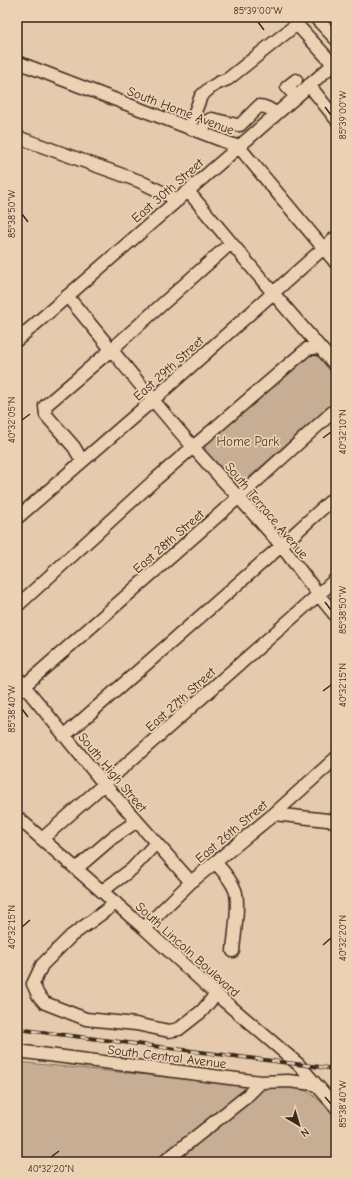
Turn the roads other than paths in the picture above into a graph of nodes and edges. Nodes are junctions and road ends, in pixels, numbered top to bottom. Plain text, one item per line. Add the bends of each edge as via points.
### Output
1 (315, 17) edge
2 (336, 40) edge
3 (17, 62) edge
4 (335, 63) edge
5 (309, 85) junction
6 (288, 87) dead end
7 (296, 97) junction
8 (276, 114) junction
9 (336, 119) edge
10 (243, 121) junction
11 (189, 128) junction
12 (202, 132) junction
13 (254, 133) junction
14 (17, 137) edge
15 (239, 147) junction
16 (188, 191) junction
17 (178, 200) junction
18 (336, 237) edge
19 (231, 243) junction
20 (324, 248) junction
21 (336, 263) edge
22 (273, 293) junction
23 (67, 296) junction
24 (17, 340) edge
25 (319, 347) junction
26 (112, 349) junction
27 (336, 366) edge
28 (153, 400) junction
29 (336, 409) edge
30 (194, 448) junction
31 (82, 461) junction
32 (336, 496) edge
33 (239, 497) junction
34 (17, 518) edge
35 (281, 546) junction
36 (336, 579) edge
37 (318, 595) junction
38 (17, 606) edge
39 (336, 616) edge
40 (19, 685) edge
41 (64, 736) junction
42 (336, 758) edge
43 (104, 784) junction
44 (274, 814) junction
45 (17, 817) edge
46 (137, 821) junction
47 (336, 821) edge
48 (42, 839) junction
49 (156, 843) junction
50 (215, 862) junction
51 (76, 869) junction
52 (191, 882) junction
53 (102, 891) junction
54 (116, 903) junction
55 (144, 928) junction
56 (233, 952) dead end
57 (216, 994) junction
58 (17, 1051) edge
59 (261, 1082) junction
60 (314, 1084) junction
61 (336, 1107) edge
62 (164, 1162) edge

1 - 2 street
3 - 11 street, South Home Avenue
4 - 5 street, East 30th Street
4 - 11 street via 301,28 292,28 228,80 201,96
5 - 7 street, East 30th Street
5 - 9 street
6 - 7 street
7 - 8 street, East 30th Street
8 - 10 street via 259,106
8 - 13 street, East 30th Street
10 - 12 street via 237,125 209,119
10 - 13 street
11 - 12 street, South Home Avenue
12 - 15 street, South Home Avenue
13 - 15 street, East 30th Street
14 - 17 street via 140,181
15 - 16 street, East 30th Street
15 - 20 street, South Home Avenue
16 - 17 street, East 30th Street
16 - 19 street
17 - 23 street, East 30th Street
18 - 20 street, East 29th Street
19 - 22 street
19 - 26 street
20 - 21 street, South Home Avenue
20 - 22 street, East 29th Street
22 - 25 street
22 - 28 street, East 29th Street
23 - 24 street, East 30th Street
23 - 26 street, South Terrace Avenue
25 - 27 street
25 - 30 street via 306,349
26 - 28 street, South Terrace Avenue
26 - 31 street via 45,406 46,415 74,447
28 - 30 street, South Terrace Avenue
28 - 31 street, East 29th Street
29 - 33 street, East 28th Street
30 - 33 street, South Terrace Avenue
30 - 38 street via 157,478
31 - 34 street, East 29th Street
32 - 35 street
33 - 35 street, South Terrace Avenue
33 - 40 street, East 28th Street
35 - 37 street, South Terrace Avenue
35 - 41 street
36 - 37 street, East 27th Street
37 - 39 street, South Terrace Avenue
37 - 43 street, East 27th Street
40 - 41 street, South High Street
41 - 43 street, South High Street
42 - 44 street, East 26th Street
43 - 46 street, South High Street
43 - 48 street, East 27th Street
44 - 47 street
44 - 50 street, East 26th Street
45 - 48 street, South Lincoln Boulevard
46 - 49 street, South High Street
46 - 51 street via 112,838
48 - 51 street, South Lincoln Boulevard
49 - 52 street, South High Street
49 - 53 street via 132,869
50 - 52 street, East 26th Street
50 - 56 street via 236,891
51 - 53 street, South Lincoln Boulevard
52 - 55 street, East 26th Street
53 - 54 street, South Lincoln Boulevard
54 - 55 street, South Lincoln Boulevard
54 - 57 street via 71,936 42,965 34,984 38,995 45,1003 86,1019 136,1024 169,1031 179,1029 202,1011
55 - 57 street, South Lincoln Boulevard
57 - 60 street, South Lincoln Boulevard via 298,1064
58 - 59 street, South Central Avenue
59 - 60 street, South Central Avenue via 288,1081
59 - 62 street via 246,1097
60 - 61 street, South Lincoln Boulevard

